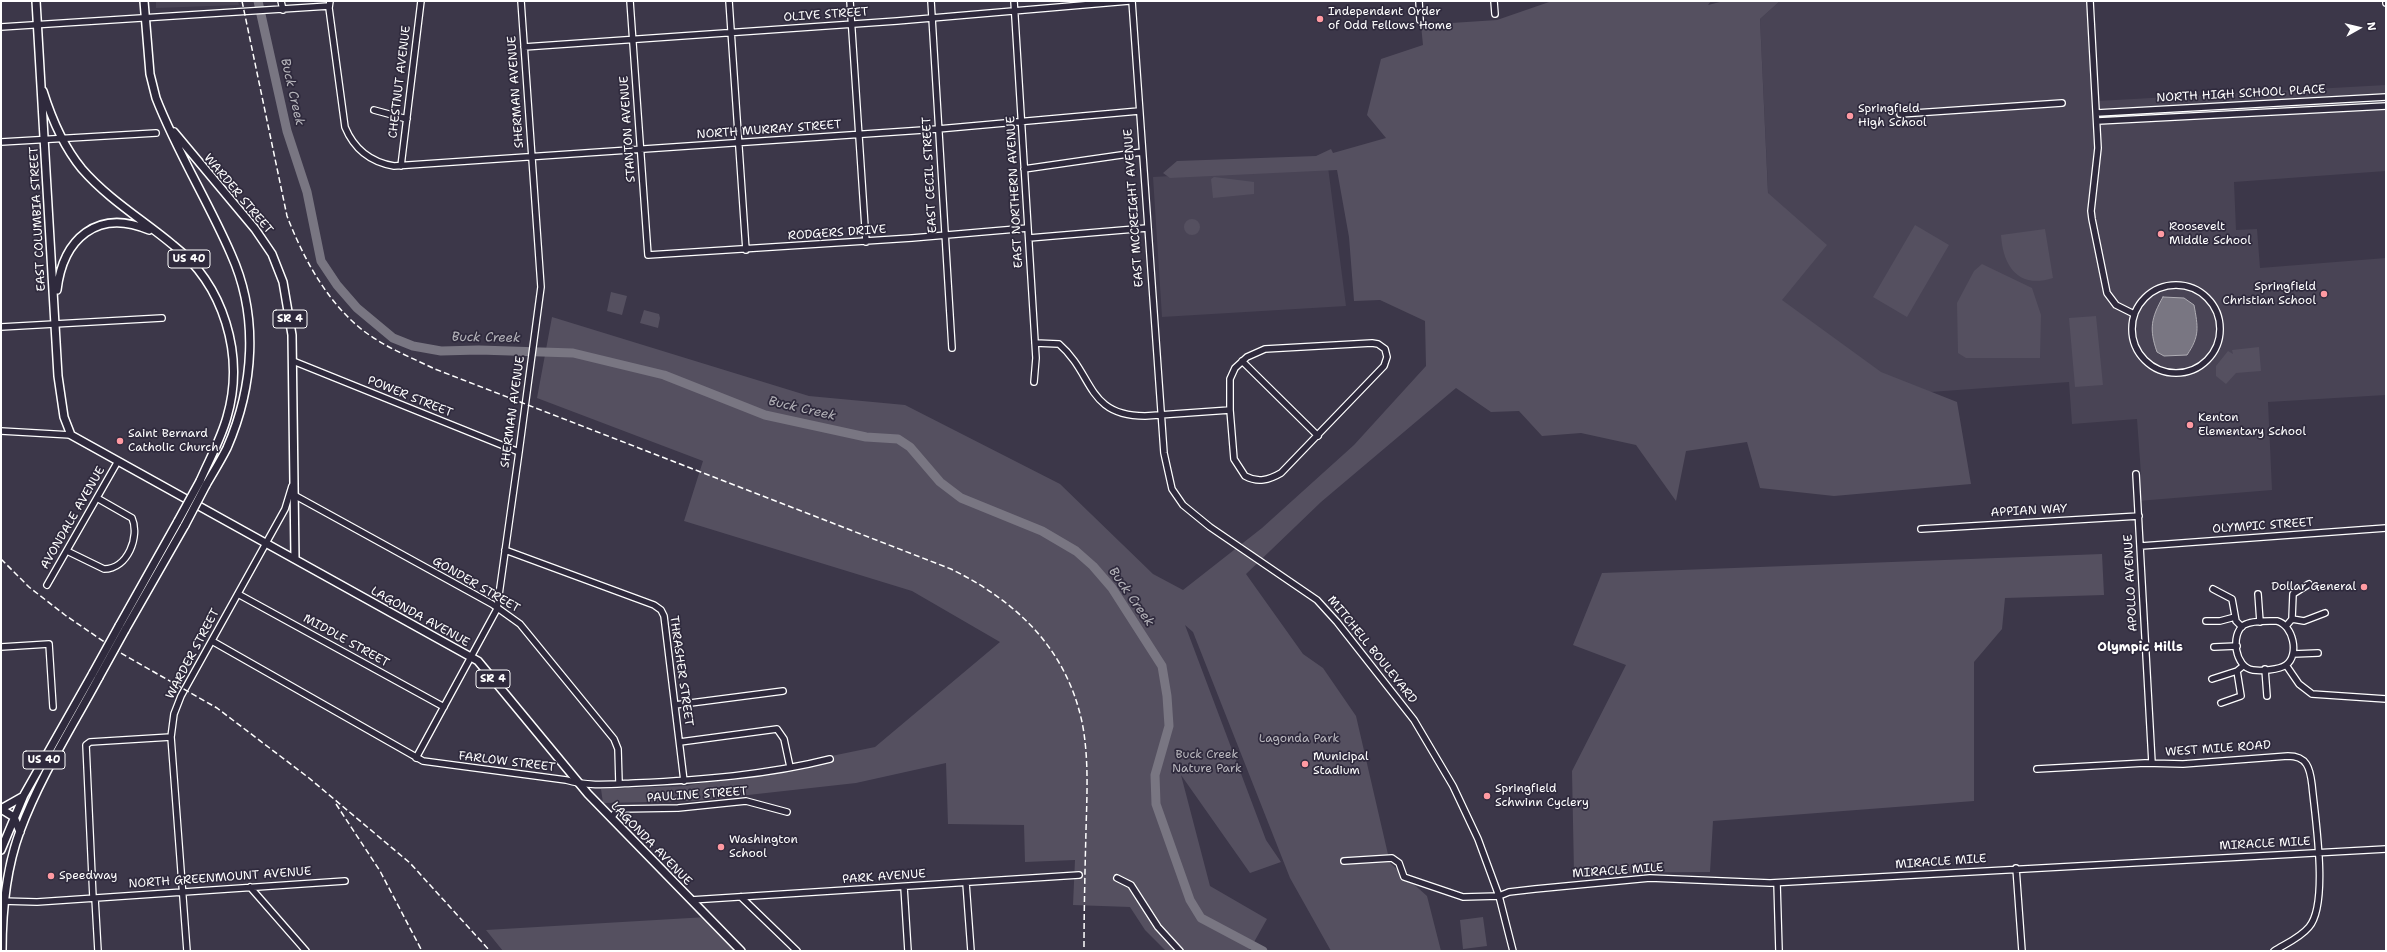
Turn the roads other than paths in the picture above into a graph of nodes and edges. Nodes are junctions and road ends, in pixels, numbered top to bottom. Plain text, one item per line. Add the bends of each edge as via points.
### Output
1 (36, 1) edge
2 (144, 1) edge
3 (281, 1) edge
4 (421, 1) edge
5 (521, 1) edge
6 (630, 1) edge
7 (729, 1) edge
8 (850, 1) edge
9 (930, 1) edge
10 (1014, 1) edge
11 (1129, 1) edge
12 (1132, 1) edge
13 (1419, 1) edge
14 (1494, 1) edge
15 (2090, 1) edge
16 (330, 4) edge
17 (280, 10) junction
18 (1015, 11) junction
19 (1495, 14) dead end
20 (146, 18) junction
21 (932, 18) junction
22 (1420, 20) dead end
23 (851, 24) junction
24 (37, 25) junction
25 (1, 27) edge
26 (731, 32) junction
27 (633, 39) junction
28 (524, 47) junction
29 (40, 80) junction
30 (2386, 97) edge
31 (2062, 103) dead end
32 (2386, 106) edge
33 (374, 110) dead end
34 (1139, 111) junction
35 (2097, 113) junction
36 (1900, 114) dead end
37 (407, 119) junction
38 (165, 120) junction
39 (2098, 121) junction
40 (1022, 122) junction
41 (938, 129) junction
42 (156, 133) dead end
43 (859, 134) junction
44 (61, 138) junction
45 (44, 140) junction
46 (1, 142) edge
47 (738, 143) junction
48 (641, 150) junction
49 (1142, 152) junction
50 (532, 157) junction
51 (401, 166) junction
52 (1024, 169) junction
53 (1028, 228) junction
54 (1147, 228) junction
55 (161, 236) junction
56 (945, 236) junction
57 (1028, 238) junction
58 (866, 242) junction
59 (746, 250) junction
60 (648, 255) joint
61 (54, 308) junction
62 (2134, 314) junction
63 (162, 318) dead end
64 (55, 324) junction
65 (1, 327) edge
66 (1035, 343) junction
67 (952, 348) dead end
68 (293, 361) junction
69 (1242, 361) junction
70 (1034, 382) dead end
71 (1230, 410) junction
72 (1161, 414) junction
73 (1, 431) edge
74 (71, 435) junction
75 (1318, 436) junction
76 (519, 452) junction
77 (118, 461) junction
78 (2136, 474) dead end
79 (294, 478) junction
80 (203, 483) junction
81 (294, 495) junction
82 (97, 498) junction
83 (2138, 516) junction
84 (1921, 528) dead end
85 (2386, 528) edge
86 (266, 543) junction
87 (2141, 546) junction
88 (505, 550) junction
89 (67, 551) junction
90 (294, 559) junction
91 (2309, 584) dead end
92 (47, 585) dead end
93 (2213, 589) dead end
94 (238, 594) junction
95 (2258, 594) dead end
96 (497, 609) junction
97 (2325, 613) dead end
98 (2235, 617) junction
99 (2292, 619) junction
100 (2206, 621) dead end
101 (2260, 622) junction
102 (2287, 625) junction
103 (2242, 627) junction
104 (122, 628) junction
105 (212, 641) junction
106 (2237, 646) junction
107 (1, 647) edge
108 (2214, 647) dead end
109 (2318, 653) dead end
110 (2293, 654) junction
111 (471, 658) junction
112 (2286, 665) junction
113 (2243, 666) junction
114 (2266, 669) junction
115 (2238, 670) junction
116 (96, 675) junction
117 (2212, 679) dead end
118 (783, 692) dead end
119 (2267, 696) dead end
120 (2386, 699) edge
121 (2221, 703) dead end
122 (675, 705) junction
123 (444, 707) junction
124 (53, 708) dead end
125 (171, 737) junction
126 (680, 742) junction
127 (416, 758) junction
128 (830, 759) dead end
129 (2152, 763) junction
130 (790, 767) junction
131 (2037, 769) dead end
132 (684, 781) junction
133 (579, 784) junction
134 (619, 784) junction
135 (24, 795) junction
136 (1, 809) edge
137 (787, 812) dead end
138 (14, 817) junction
139 (611, 818) junction
140 (20, 832) junction
141 (2386, 849) edge
142 (1, 850) edge
143 (2317, 853) junction
144 (1344, 861) dead end
145 (2016, 868) junction
146 (1079, 875) dead end
147 (1117, 878) dead end
148 (345, 881) dead end
149 (966, 883) junction
150 (1777, 883) junction
151 (250, 887) junction
152 (904, 887) junction
153 (183, 892) junction
154 (1499, 896) junction
155 (741, 897) junction
156 (94, 898) junction
157 (691, 900) junction
158 (3, 902) edge
159 (2, 951) edge
160 (98, 951) edge
161 (187, 951) edge
162 (306, 951) edge
163 (741, 951) edge
164 (797, 951) edge
165 (908, 951) edge
166 (971, 951) edge
167 (1180, 951) edge
168 (1513, 951) edge
169 (1779, 951) edge
170 (2022, 951) edge
171 (2274, 951) edge

1 - 24 main road, EAST COLUMBIA STREET / US 40
2 - 20 main road, US 40
3 - 17 street
4 - 37 street, CHESTNUT AVENUE
5 - 28 street, SHERMAN AVENUE
6 - 27 street, STANTON AVENUE
7 - 26 street
8 - 23 street
9 - 21 street, EAST CECIL STREET
10 - 18 street, EAST NORTHERN AVENUE
11 - 18 street, OLIVE STREET
12 - 34 street, EAST MCCREIGHT AVENUE
13 - 22 street
14 - 19 street
15 - 35 street
16 - 17 street
16 - 51 street, NORTH MURRAY STREET via 345,127 359,150 383,164
17 - 20 street
18 - 21 street, OLIVE STREET
18 - 40 street, EAST NORTHERN AVENUE
20 - 24 street
20 - 38 main road, US 40 via 151,79
21 - 23 street, OLIVE STREET
21 - 41 street, EAST CECIL STREET
23 - 26 street, OLIVE STREET
23 - 43 street
24 - 25 street
24 - 29 main road, EAST COLUMBIA STREET / US 40
26 - 27 street, OLIVE STREET
26 - 47 street
27 - 28 street, OLIVE STREET
27 - 48 street, STANTON AVENUE
28 - 50 street, SHERMAN AVENUE
29 - 44 main road, US 40
29 - 45 main road, EAST COLUMBIA STREET
30 - 35 street, NORTH HIGH SCHOOL PLACE
31 - 36 street
32 - 39 street, NORTH HIGH SCHOOL PLACE
33 - 37 street
34 - 40 street, NORTH MURRAY STREET
34 - 49 street, EAST MCCREIGHT AVENUE
35 - 39 street
37 - 51 street, CHESTNUT AVENUE
38 - 68 main road, WARDER STREET / SR 4 via 255,229 272,254 286,294
38 - 80 main road, US 40 via 231,255 243,288 250,323 250,350 243,398 227,448
39 - 62 street via 2092,219 2107,293 2116,305
40 - 41 street, NORTH MURRAY STREET
40 - 52 street, EAST NORTHERN AVENUE
41 - 43 street, NORTH MURRAY STREET
41 - 56 street, EAST CECIL STREET
42 - 44 street
43 - 47 street, NORTH MURRAY STREET
43 - 58 street
44 - 45 street
44 - 55 main road, US 40 via 92,179
45 - 46 street
45 - 61 main road, EAST COLUMBIA STREET
47 - 48 street, NORTH MURRAY STREET
47 - 59 street
48 - 50 street, NORTH MURRAY STREET
48 - 60 street, STANTON AVENUE
49 - 52 street
49 - 54 street, EAST MCCREIGHT AVENUE
50 - 51 street, NORTH MURRAY STREET
50 - 76 street, SHERMAN AVENUE via 540,277
52 - 53 street, EAST NORTHERN AVENUE
53 - 56 street, RODGERS DRIVE
53 - 57 street, EAST NORTHERN AVENUE
54 - 57 street
54 - 72 street, EAST MCCREIGHT AVENUE
55 - 61 main road via 143,227 124,223 105,224 83,234 71,246 63,260
55 - 80 main road, US 40 via 184,255 202,275 217,300 231,343 234,371 228,417
56 - 58 street, RODGERS DRIVE
56 - 67 street, EAST CECIL STREET
57 - 66 street, EAST NORTHERN AVENUE
58 - 59 street, RODGERS DRIVE
59 - 60 street, RODGERS DRIVE
61 - 64 main road, EAST COLUMBIA STREET
62 - 62 street via 2131,329 2134,344 2142,358 2164,372 2185,373 2199,367 2211,357 2218,343 2220,328 2217,312 2209,299 2197,290 2182,285 2167,286 2153,291 2141,302
63 - 64 street
64 - 65 street
64 - 74 main road, EAST COLUMBIA STREET via 60,392 64,417
66 - 70 street, EAST NORTHERN AVENUE
66 - 72 street via 1059,344 1099,399 1114,412 1131,416
68 - 76 street, POWER STREET
68 - 79 main road, WARDER STREET / SR 4
69 - 71 street via 1230,379
69 - 75 street
69 - 75 street via 1252,353 1265,349 1372,342 1378,344 1387,357 1384,366
71 - 72 street
71 - 75 street via 1234,459 1246,476 1255,480 1268,479 1281,473
72 - 154 street, MITCHELL BOULEVARD via 1165,465 1177,497 1191,513 1210,527 1317,600 1337,622 1412,718 1438,759 1476,833
73 - 74 street, LAGONDA AVENUE
74 - 77 main road, LAGONDA AVENUE / SR 4
76 - 88 street, SHERMAN AVENUE
77 - 82 street, AVONDALE AVENUE
77 - 86 main road, LAGONDA AVENUE / SR 4
78 - 83 street, APOLLO AVENUE
79 - 81 main road, WARDER STREET / SR 4
79 - 86 street, WARDER STREET via 285,509
80 - 104 main road, US 40, bridge via 178,521
80 - 104 main road, US 40, bridge via 185,524
81 - 90 main road, WARDER STREET / SR 4
81 - 96 street, GONDER STREET
82 - 89 street, AVONDALE AVENUE
82 - 89 street via 132,518 135,538 130,552 119,563 104,569
83 - 84 street, APPIAN WAY
83 - 87 street, APOLLO AVENUE
85 - 87 street, OLYMPIC STREET
86 - 90 main road, LAGONDA AVENUE / SR 4
86 - 94 street, WARDER STREET
87 - 129 street, APOLLO AVENUE
88 - 96 street, SHERMAN AVENUE
88 - 122 street, THRASHER STREET via 658,607 664,616
89 - 92 street, AVONDALE AVENUE
90 - 111 main road, LAGONDA AVENUE / SR 4
91 - 99 street via 2293,594
93 - 98 street via 2232,599
94 - 105 street, WARDER STREET
94 - 123 street, MIDDLE STREET
95 - 101 street
96 - 111 street, SHERMAN AVENUE
96 - 134 street, GONDER STREET via 520,624 614,739 618,749
97 - 99 street via 2308,620
98 - 100 street
98 - 103 street
99 - 102 street
101 - 102 street via 2277,620
101 - 103 street
102 - 110 street via 2292,636
103 - 106 street via 2238,632
104 - 116 main road, US 40, bridge
105 - 125 street, WARDER STREET via 177,705
105 - 127 street, FARLOW STREET
106 - 108 street
106 - 113 street
107 - 124 street via 49,644
109 - 110 street
110 - 112 street
111 - 123 street, SHERMAN AVENUE
111 - 133 main road, LAGONDA AVENUE / SR 4 via 484,667
112 - 114 street
112 - 120 street via 2299,684 2312,694
113 - 114 street via 2253,670
113 - 115 street
114 - 119 street
115 - 117 street
115 - 121 street via 2241,696
116 - 135 main road, US 40
116 - 140 main road, US 40 via 32,802
118 - 122 street
122 - 126 street, THRASHER STREET
123 - 127 street, SHERMAN AVENUE
125 - 153 street, WARDER STREET
125 - 156 street via 90,742 85,747
126 - 130 street via 777,730 784,739
126 - 132 street, THRASHER STREET
127 - 133 street, FARLOW STREET via 439,764 566,780
128 - 130 street, FARLOW STREET
129 - 131 street, WEST MILE ROAD
129 - 143 street, WEST MILE ROAD via 2183,764 2288,756 2302,759 2308,764 2311,773
130 - 132 street, FARLOW STREET
132 - 134 street, FARLOW STREET
133 - 134 street, FARLOW STREET
133 - 139 main road, LAGONDA AVENUE / SR 4
135 - 136 main road
135 - 138 main road, US 40
136 - 138 main road
137 - 139 street, PAULINE STREET via 746,801 678,808 618,809
138 - 140 main road
138 - 142 main road, US 40
139 - 157 main road, LAGONDA AVENUE / SR 4
140 - 158 main road, US 40
141 - 143 street, MIRACLE MILE
143 - 145 street, MIRACLE MILE
143 - 171 street, WEST MILE ROAD via 2320,895 2314,920 2305,932
144 - 154 street via 1392,858 1399,863 1404,877 1464,896
145 - 150 street, MIRACLE MILE
145 - 170 street
146 - 149 street, PARK AVENUE
147 - 167 street via 1131,885 1158,927
148 - 151 street, NORTH GREENMOUNT AVENUE
149 - 152 street, PARK AVENUE
149 - 166 street
150 - 154 street, MIRACLE MILE via 1650,878 1509,892
150 - 169 street
151 - 153 street, NORTH GREENMOUNT AVENUE
151 - 162 street
152 - 155 street, PARK AVENUE
152 - 165 street
153 - 156 street, NORTH GREENMOUNT AVENUE
153 - 161 street, WARDER STREET
154 - 168 street, MITCHELL BOULEVARD
155 - 157 street, PARK AVENUE
155 - 164 street
156 - 158 street, NORTH GREENMOUNT AVENUE
156 - 160 street
157 - 163 main road, LAGONDA AVENUE / SR 4
158 - 159 main road, US 40

